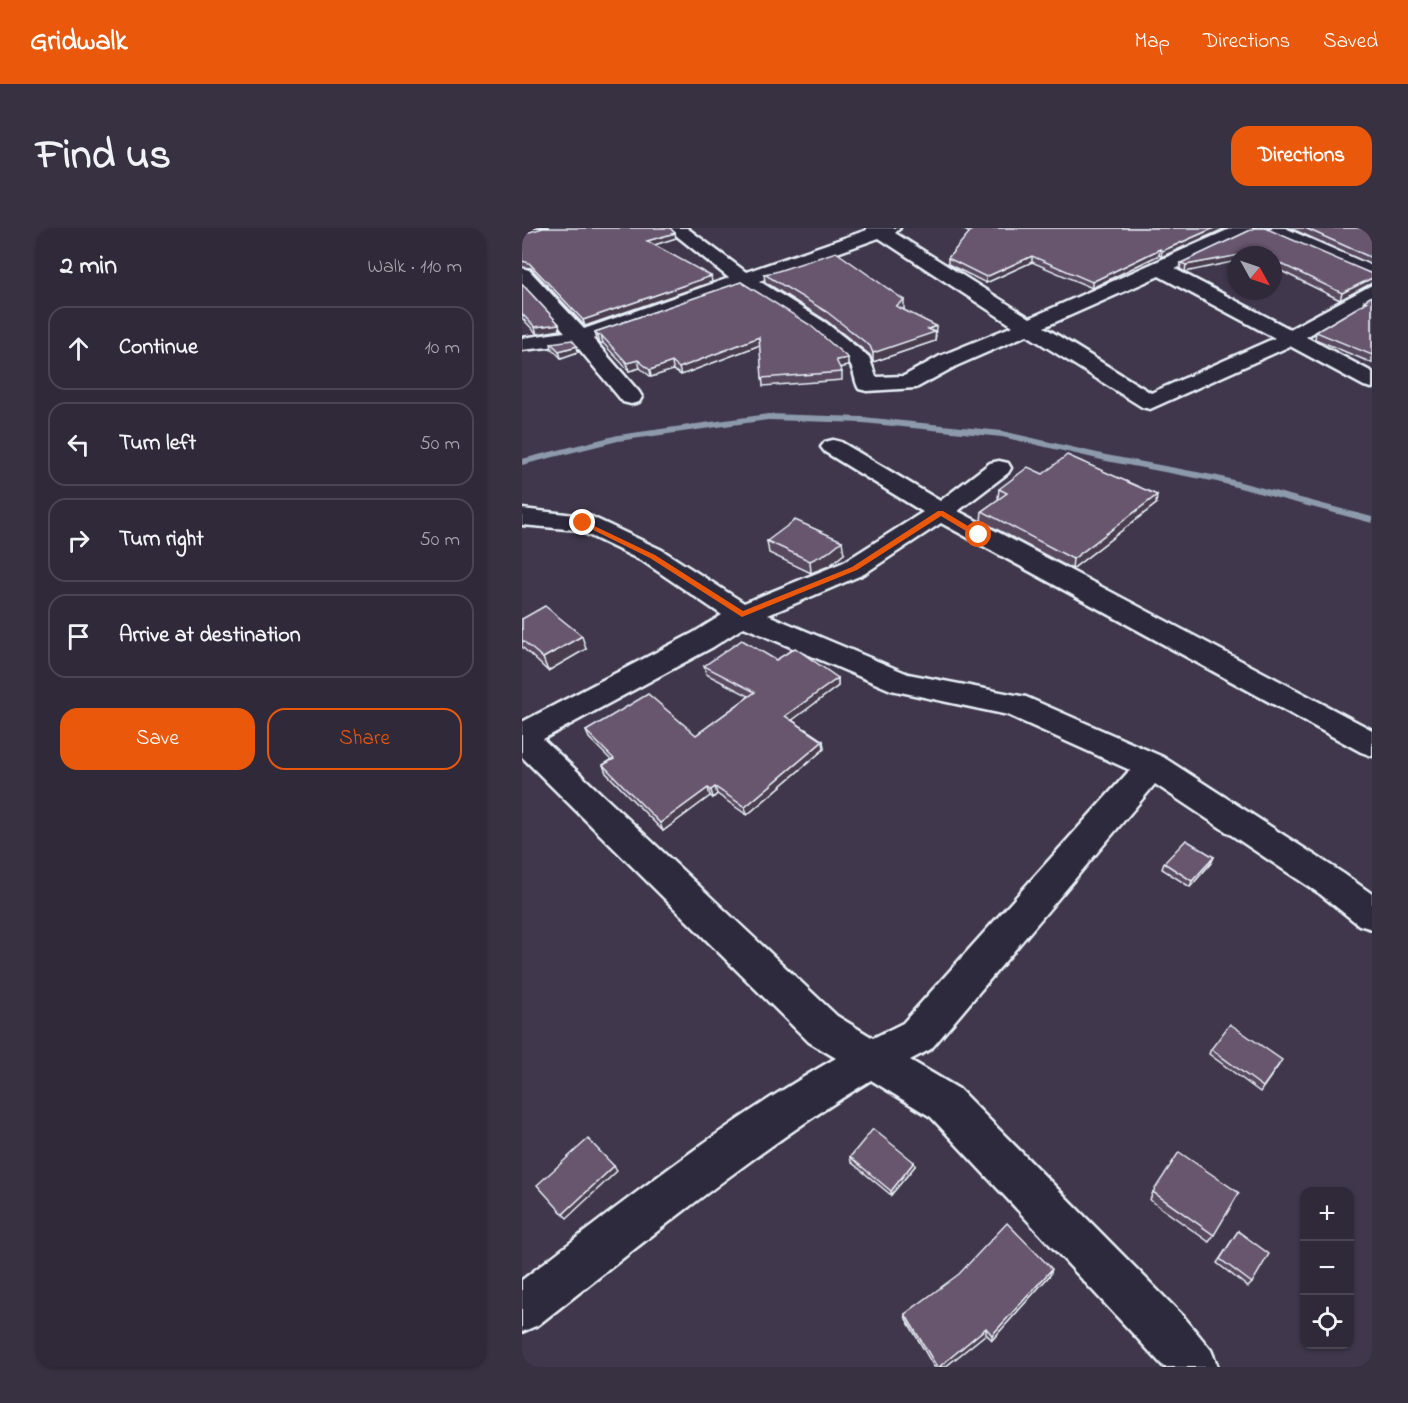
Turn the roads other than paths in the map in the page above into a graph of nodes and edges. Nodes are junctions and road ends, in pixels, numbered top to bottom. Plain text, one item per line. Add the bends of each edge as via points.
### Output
1 (538, 228) edge
2 (676, 228) edge
3 (1247, 228) edge
4 (1270, 228) edge
5 (882, 229) edge
6 (522, 233) edge
7 (1159, 268) junction
8 (1372, 273) edge
9 (522, 274) edge
10 (744, 280) junction
11 (1372, 291) edge
12 (1026, 326) junction
13 (1292, 337) junction
14 (580, 338) junction
15 (522, 344) edge
16 (1372, 381) edge
17 (631, 397) dead end
18 (833, 447) dead end
19 (999, 468) dead end
20 (941, 512) junction
21 (522, 517) edge
22 (742, 615) junction
23 (522, 737) edge
24 (1372, 744) edge
25 (1152, 766) junction
26 (1372, 914) edge
27 (870, 1057) junction
28 (522, 1309) edge
29 (1194, 1367) edge

1 - 6 street
2 - 10 street
3 - 7 street
4 - 8 street
5 - 10 street
5 - 12 street
7 - 12 street
7 - 13 street
9 - 14 street
10 - 12 street via 819,327 861,362 867,384 908,383
10 - 14 street
11 - 13 street
12 - 13 street via 1150,402
13 - 16 street
14 - 15 street
14 - 17 street
18 - 20 street
19 - 20 street
20 - 22 street via 854,568
20 - 24 street
21 - 22 street via 583,523 652,556
22 - 23 street
22 - 25 street via 902,683 1015,705
23 - 27 street via 823,1029
25 - 26 street
25 - 27 street via 917,1035
27 - 28 street via 768,1121
27 - 29 street via 945,1103 1167,1334

